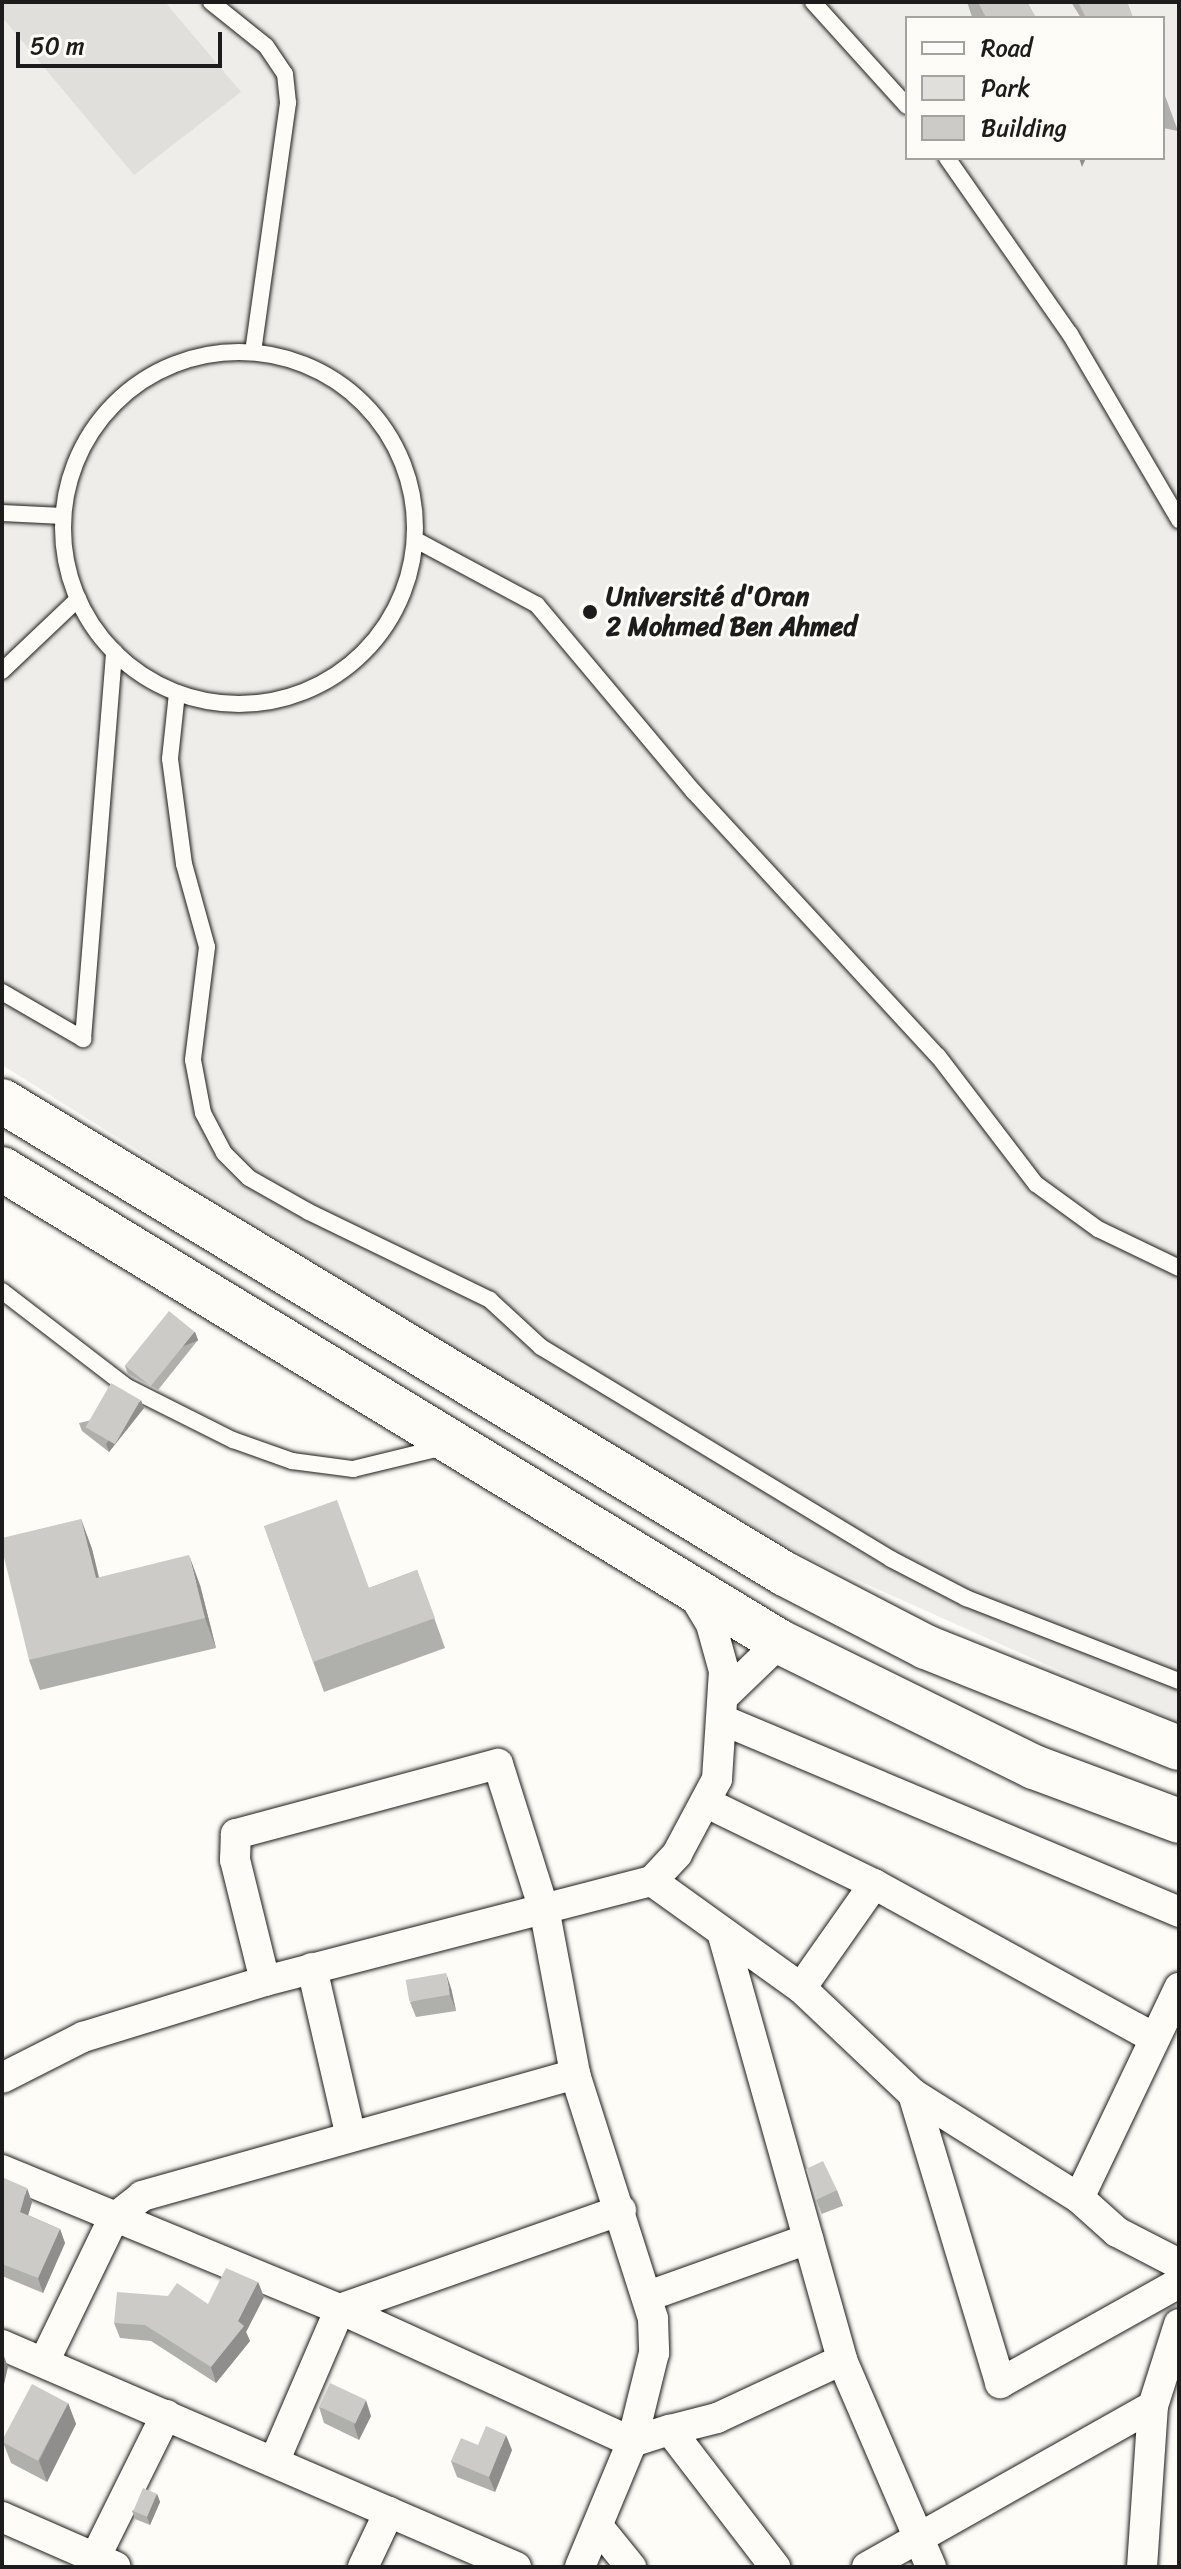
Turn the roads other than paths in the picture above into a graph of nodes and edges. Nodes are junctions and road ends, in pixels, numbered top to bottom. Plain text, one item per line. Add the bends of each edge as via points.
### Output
1 (211, 2) edge
2 (813, 2) edge
3 (905, 104) edge
4 (948, 160) edge
5 (253, 351) junction
6 (2, 513) edge
7 (63, 516) junction
8 (1179, 520) edge
9 (416, 540) junction
10 (78, 599) junction
11 (114, 651) junction
12 (2, 671) edge
13 (177, 693) junction
14 (2, 992) edge
15 (2, 1101) edge
16 (2, 1169) edge
17 (1179, 1268) edge
18 (2, 1291) edge
19 (452, 1444) junction
20 (686, 1584) junction
21 (780, 1642) junction
22 (1179, 1681) edge
23 (725, 1708) junction
24 (1179, 1748) edge
25 (709, 1804) junction
26 (1179, 1821) edge
27 (652, 1881) junction
28 (874, 1884) junction
29 (1179, 1912) edge
30 (545, 1913) junction
31 (722, 1932) junction
32 (312, 1968) junction
33 (265, 1981) junction
34 (801, 1988) junction
35 (1179, 1988) edge
36 (1152, 2037) junction
37 (575, 2074) junction
38 (2, 2078) edge
39 (913, 2094) junction
40 (350, 2132) junction
41 (2, 2170) edge
42 (1079, 2198) junction
43 (621, 2210) junction
44 (113, 2219) junction
45 (808, 2239) junction
46 (1179, 2264) edge
47 (1179, 2283) edge
48 (648, 2296) junction
49 (340, 2309) junction
50 (1179, 2324) edge
51 (2, 2345) edge
52 (842, 2360) junction
53 (44, 2362) junction
54 (1153, 2406) junction
55 (166, 2415) junction
56 (670, 2430) junction
57 (632, 2442) junction
58 (274, 2462) junction
59 (389, 2512) junction
60 (2, 2517) edge
61 (601, 2530) junction
62 (917, 2533) junction
63 (106, 2562) edge
64 (363, 2567) edge
65 (516, 2567) edge
66 (580, 2567) edge
67 (631, 2567) edge
68 (775, 2567) edge
69 (867, 2567) edge
70 (931, 2567) edge
71 (1142, 2567) edge

1 - 5 lane via 266,46 285,74 288,103
2 - 3 lane
4 - 8 lane via 1070,334
5 - 7 lane via 197,356 146,377 104,414 75,462
5 - 9 lane via 307,364 362,403 389,435 411,485
6 - 7 lane
7 - 10 lane
9 - 13 lane via 404,594 383,629 335,677 285,699 244,703
9 - 17 lane via 537,605 694,792 938,1056 1036,1184 1098,1229
10 - 11 lane
10 - 12 lane
11 - 13 lane
11 - 14 lane via 83,1039
13 - 22 lane via 170,759 184,864 207,947 193,1060 203,1113 224,1153 249,1178 490,1300 541,1347 891,1559 966,1598
15 - 24 highway via 785,1574 926,1647
16 - 19 highway
18 - 19 lane via 163,1409 292,1461 353,1469
19 - 20 highway
20 - 21 highway
20 - 23 street via 715,1636
21 - 23 street
21 - 26 highway via 1034,1767
23 - 25 street
23 - 29 street
25 - 27 street
25 - 28 street
27 - 30 street
27 - 31 street
28 - 34 street
28 - 36 street
30 - 32 street
30 - 33 street via 512,1799 498,1764 485,1762 236,1834 235,1860
30 - 37 street
31 - 34 street
31 - 45 street
32 - 33 street
32 - 40 street
33 - 38 street via 83,2037
34 - 39 street
35 - 36 street
36 - 42 street
37 - 40 street
37 - 43 street
39 - 42 street
39 - 47 street via 1000,2383
40 - 44 street via 169,2183
41 - 44 street
42 - 46 street via 1117,2232
43 - 48 street
43 - 49 street
44 - 49 street
44 - 53 street
45 - 48 street
45 - 52 street
48 - 57 street via 654,2353
49 - 57 street
49 - 58 street
50 - 54 street
51 - 53 street
52 - 56 street via 717,2418
52 - 62 street
53 - 55 street
54 - 62 street
54 - 71 street
55 - 58 street
55 - 63 street
56 - 57 street
56 - 68 street
57 - 61 street
58 - 59 street
59 - 64 street
59 - 65 street
60 - 63 street
61 - 66 street
61 - 67 street
62 - 69 street
62 - 70 street

